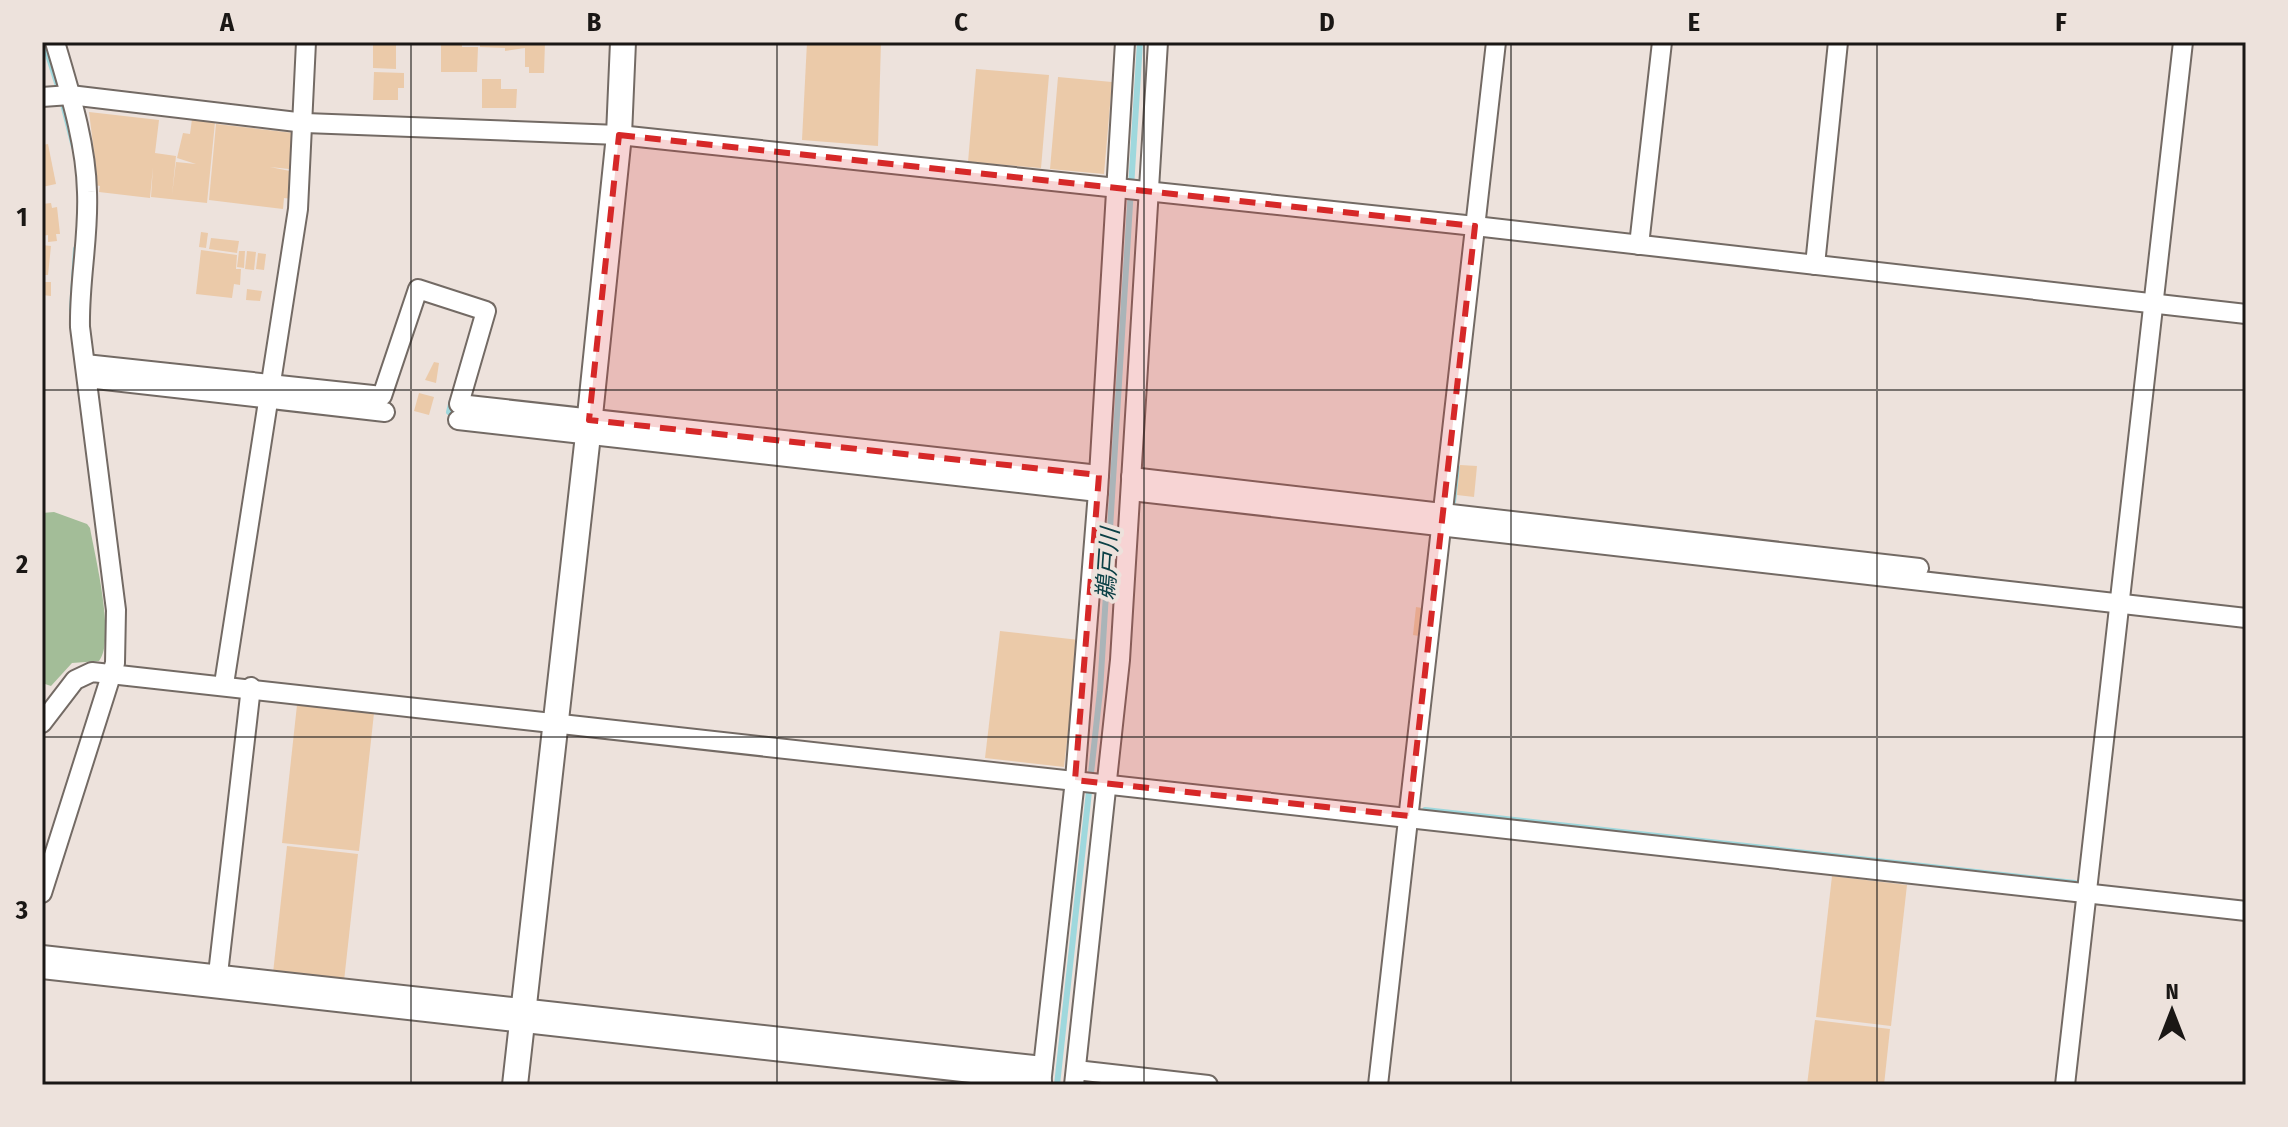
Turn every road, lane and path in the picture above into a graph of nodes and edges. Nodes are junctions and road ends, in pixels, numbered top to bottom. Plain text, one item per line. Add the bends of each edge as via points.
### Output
1 (55, 42) edge
2 (306, 42) edge
3 (623, 42) edge
4 (1125, 42) edge
5 (1158, 42) edge
6 (1496, 42) edge
7 (1662, 42) edge
8 (1838, 42) edge
9 (2183, 42) edge
10 (70, 95) junction
11 (42, 97) edge
12 (305, 123) junction
13 (619, 135) junction
14 (1119, 187) junction
15 (1146, 190) junction
16 (1475, 226) junction
17 (1639, 245) junction
18 (1815, 265) junction
19 (2152, 304) junction
20 (2246, 314) edge
21 (86, 371) junction
22 (270, 390) junction
23 (385, 412) dead end
24 (458, 420) dead end
25 (588, 427) junction
26 (1098, 484) junction
27 (1131, 484) junction
28 (1442, 519) junction
29 (2120, 597) junction
30 (2246, 605) edge
31 (2246, 618) edge
32 (112, 674) junction
33 (224, 684) junction
34 (251, 687) junction
35 (42, 723) edge
36 (555, 723) junction
37 (1078, 780) junction
38 (1105, 782) junction
39 (1409, 816) junction
40 (42, 893) edge
41 (2087, 893) junction
42 (2246, 911) edge
43 (42, 955) edge
44 (42, 969) edge
45 (218, 974) junction
46 (523, 1015) junction
47 (1042, 1077) edge
48 (1078, 1081) edge
49 (515, 1085) edge
50 (1208, 1085) edge
51 (1378, 1085) edge
52 (2065, 1085) edge

1 - 10 street
2 - 12 street
3 - 13 street
4 - 14 street
5 - 15 street
6 - 16 street
7 - 17 street
8 - 18 street
9 - 19 street
10 - 11 street
10 - 12 street
10 - 21 street via 88,191 79,290
12 - 13 street
12 - 22 street via 298,209
13 - 14 street
13 - 25 street
14 - 15 street
14 - 26 street
15 - 16 street
15 - 27 street
16 - 17 street
16 - 28 street
17 - 18 street
18 - 19 street
19 - 20 street
19 - 29 street
21 - 22 street
21 - 32 street via 116,610
22 - 23 street
22 - 25 street via 382,396 418,289 486,311 459,404
22 - 33 street
24 - 25 street
25 - 26 street
25 - 36 street
26 - 37 street
27 - 28 street
27 - 38 street
28 - 29 street
28 - 39 street
29 - 30 street
29 - 31 street
29 - 41 street
32 - 33 street
32 - 35 street via 92,672 75,680
32 - 40 street
33 - 34 street
34 - 36 street
34 - 45 street
36 - 37 street
36 - 46 street
37 - 38 street
37 - 47 street
38 - 39 street
38 - 48 street
39 - 41 street
39 - 51 street
41 - 42 street
41 - 52 street
43 - 45 street
44 - 46 street
45 - 46 street
46 - 47 street
46 - 49 street
48 - 50 street

